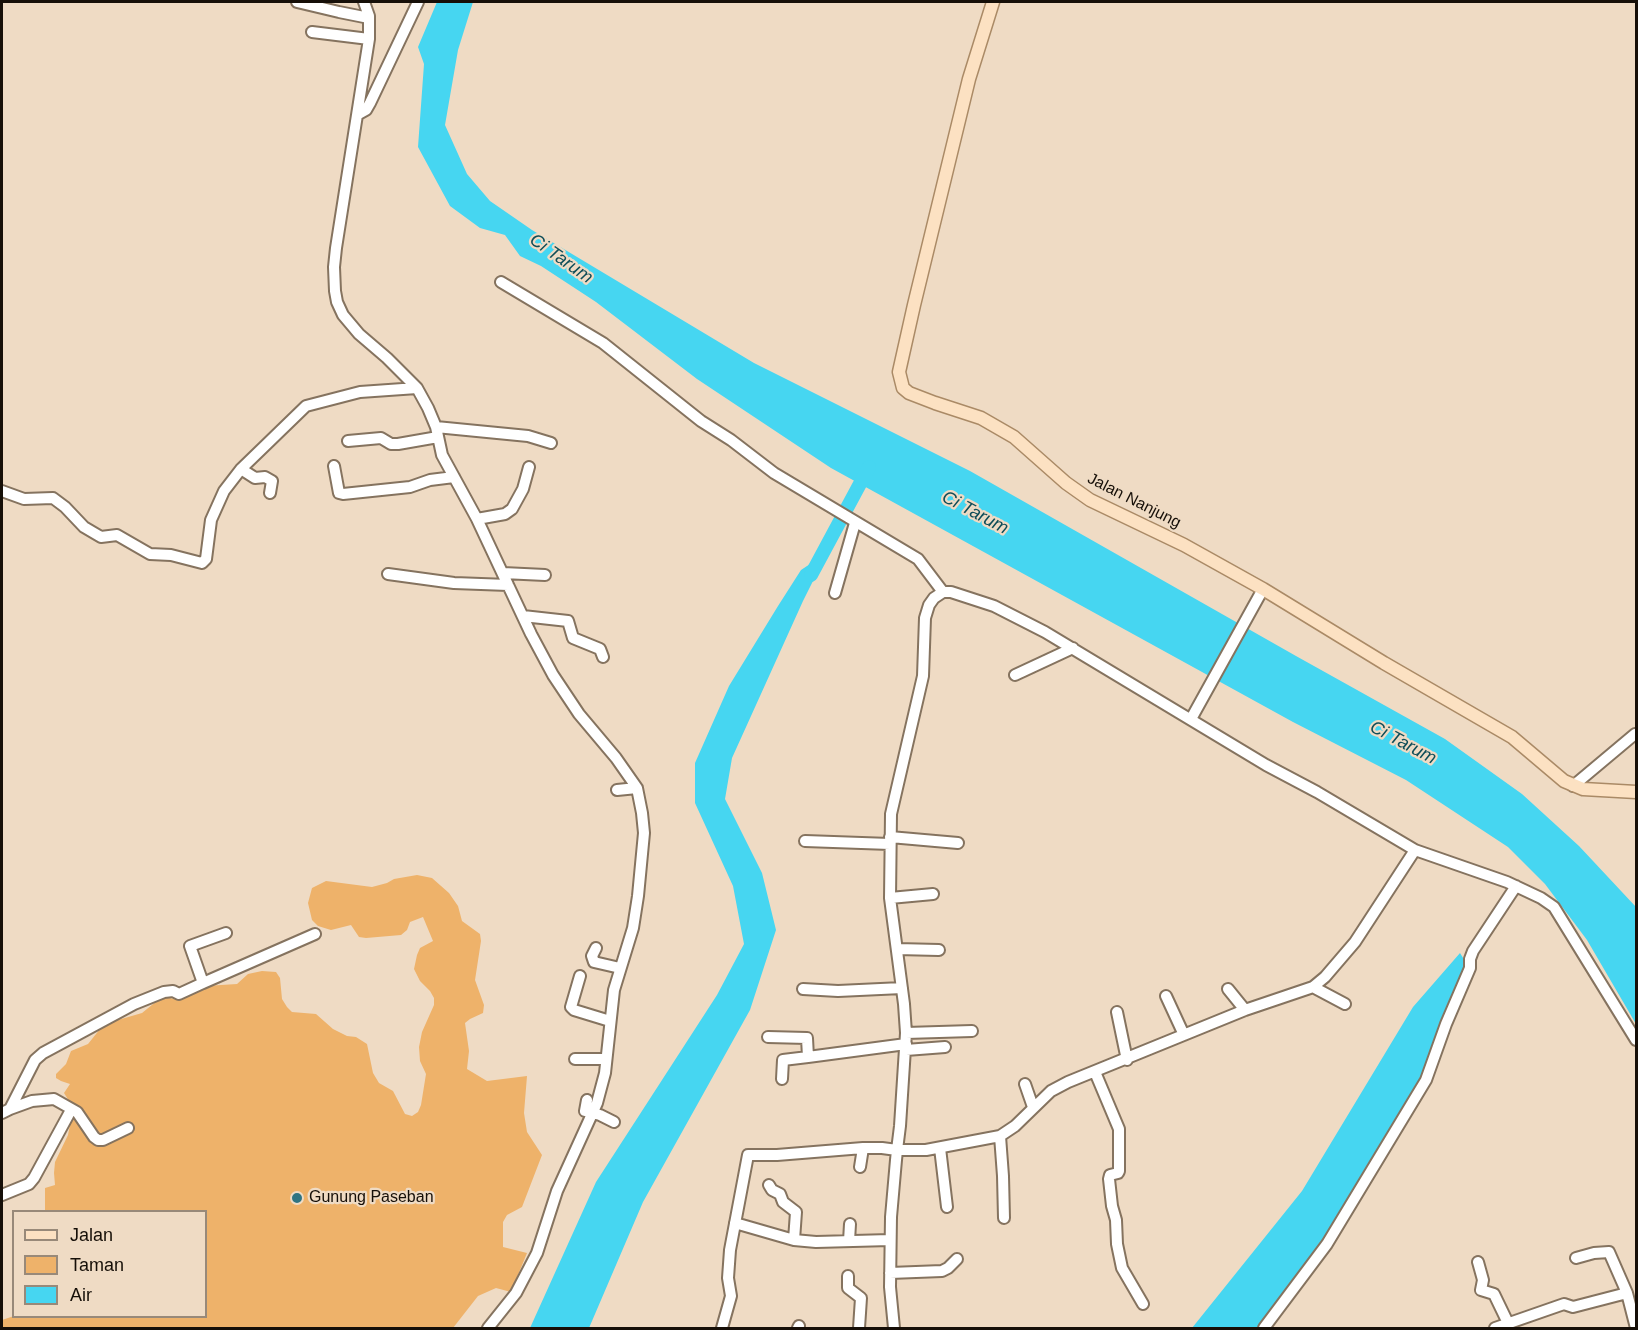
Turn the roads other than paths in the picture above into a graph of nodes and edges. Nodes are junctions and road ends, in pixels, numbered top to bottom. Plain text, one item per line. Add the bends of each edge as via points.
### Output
1 (297, 2) edge
2 (364, 2) edge
3 (418, 2) edge
4 (993, 2) edge
5 (369, 18) junction
6 (312, 32) dead end
7 (369, 39) junction
8 (357, 115) junction
9 (501, 282) dead end
10 (417, 388) junction
11 (437, 432) junction
12 (348, 441) dead end
13 (551, 443) dead end
14 (334, 466) dead end
15 (529, 467) dead end
16 (241, 469) junction
17 (454, 477) junction
18 (2, 491) edge
19 (270, 493) dead end
20 (477, 519) junction
21 (850, 520) junction
22 (503, 573) junction
23 (388, 574) dead end
24 (545, 575) dead end
25 (508, 585) junction
26 (1263, 589) junction
27 (943, 592) junction
28 (835, 593) dead end
29 (523, 616) junction
30 (1073, 648) junction
31 (603, 657) dead end
32 (1015, 675) dead end
33 (1194, 714) junction
34 (1635, 734) edge
35 (1573, 786) junction
36 (637, 788) junction
37 (617, 790) dead end
38 (1636, 792) edge
39 (890, 840) junction
40 (805, 841) dead end
41 (958, 843) dead end
42 (1415, 850) junction
43 (1516, 886) junction
44 (933, 894) dead end
45 (890, 898) junction
46 (226, 933) dead end
47 (315, 934) dead end
48 (596, 948) dead end
49 (897, 949) junction
50 (939, 950) dead end
51 (620, 968) junction
52 (580, 976) dead end
53 (203, 983) junction
54 (1313, 987) junction
55 (902, 988) junction
56 (803, 989) dead end
57 (1228, 989) dead end
58 (1166, 996) dead end
59 (1346, 1004) dead end
60 (1245, 1010) junction
61 (1117, 1012) dead end
62 (610, 1021) junction
63 (972, 1031) dead end
64 (1184, 1035) junction
65 (768, 1037) dead end
66 (1636, 1040) edge
67 (906, 1042) junction
68 (945, 1047) dead end
69 (808, 1057) junction
70 (576, 1059) dead end
71 (606, 1059) junction
72 (1127, 1060) junction
73 (1095, 1072) junction
74 (782, 1079) dead end
75 (1025, 1084) dead end
76 (589, 1104) junction
77 (1033, 1107) junction
78 (71, 1110) junction
79 (6, 1111) edge
80 (614, 1122) dead end
81 (128, 1128) dead end
82 (1000, 1136) junction
83 (863, 1148) junction
84 (940, 1148) junction
85 (897, 1150) junction
86 (860, 1167) dead end
87 (770, 1185) dead end
88 (2, 1195) edge
89 (947, 1207) dead end
90 (1004, 1218) dead end
91 (735, 1223) junction
92 (850, 1224) dead end
93 (794, 1240) junction
94 (890, 1240) junction
95 (849, 1241) junction
96 (957, 1258) dead end
97 (1576, 1258) dead end
98 (1478, 1262) dead end
99 (890, 1273) junction
100 (848, 1276) dead end
101 (1628, 1293) junction
102 (1143, 1304) dead end
103 (1508, 1323) junction
104 (488, 1329) edge
105 (722, 1329) edge
106 (859, 1329) edge
107 (894, 1329) edge
108 (1264, 1329) edge
109 (1495, 1329) edge
110 (1636, 1329) edge

1 - 5 street
2 - 5 street
3 - 8 street via 366,111
4 - 26 main road, Jalan Nanjung via 969,79 899,372 903,388 981,418 1014,437 1090,500
5 - 7 street
6 - 7 street
7 - 8 street
8 - 10 street via 336,248 334,291 343,315
9 - 21 street via 603,343 701,421
10 - 11 street
10 - 16 street via 360,392 310,404
11 - 12 street via 398,444 381,438
11 - 13 street via 528,436
11 - 17 street via 442,455
14 - 17 street via 339,493 343,494 410,487
15 - 20 street via 512,509
16 - 18 street via 219,499 206,560 202,563 150,554 117,535 101,537 53,498 24,499
16 - 19 street via 255,478 272,481
17 - 20 street
20 - 22 street
21 - 27 street via 918,559
21 - 28 street
22 - 24 street
22 - 25 street
23 - 25 street
25 - 29 street
26 - 33 street
26 - 35 main road, Jalan Nanjung via 1512,737
27 - 30 street via 994,606
27 - 39 street via 929,605 925,618 923,676 894,798
29 - 31 street via 568,621 573,638 600,649
29 - 36 street via 553,675
30 - 32 street
30 - 33 street
33 - 42 street via 1266,765
34 - 35 street
35 - 38 main road, Jalan Nanjung
36 - 37 street
36 - 51 street via 644,832 640,881 633,928
39 - 40 street
39 - 41 street
39 - 45 street
42 - 43 street
42 - 54 street via 1355,942
43 - 66 street via 1554,907
43 - 108 street via 1473,951 1470,968 1426,1080 1327,1244
44 - 45 street
45 - 49 street
46 - 53 street via 190,946
47 - 53 street
48 - 51 street via 594,962
49 - 50 street
49 - 55 street
51 - 62 street
52 - 62 street via 571,1007
53 - 79 street via 179,994 164,992 134,1004 43,1053
54 - 59 street
54 - 60 street
55 - 56 street
55 - 67 street
57 - 60 street
58 - 64 street
60 - 64 street
61 - 72 street
62 - 71 street
63 - 67 street
64 - 72 street
65 - 69 street via 807,1038
67 - 68 street
67 - 69 street
67 - 85 street
69 - 74 street via 783,1060
70 - 71 street
71 - 76 street via 605,1073
72 - 73 street
73 - 77 street via 1051,1091
73 - 102 street via 1119,1129 1119,1171 1109,1179 1117,1244 1122,1268
75 - 77 street
76 - 80 street
76 - 104 street via 537,1253 516,1293
77 - 82 street
78 - 79 street via 54,1099 32,1101
78 - 81 street via 77,1112 98,1140
78 - 88 street via 34,1178
82 - 84 street
82 - 90 street
83 - 85 street
83 - 86 street
83 - 91 street via 749,1154
84 - 85 street
84 - 89 street
85 - 94 street
87 - 93 street via 796,1212
91 - 93 street
91 - 105 street via 728,1278 731,1296
92 - 95 street
93 - 95 street
94 - 95 street
94 - 99 street
96 - 99 street via 942,1271
97 - 101 street via 1609,1252
98 - 103 street via 1483,1280 1481,1290 1494,1294
99 - 107 street
100 - 106 street via 848,1288 861,1298
101 - 103 street via 1572,1308 1564,1304
101 - 110 street
103 - 109 street

